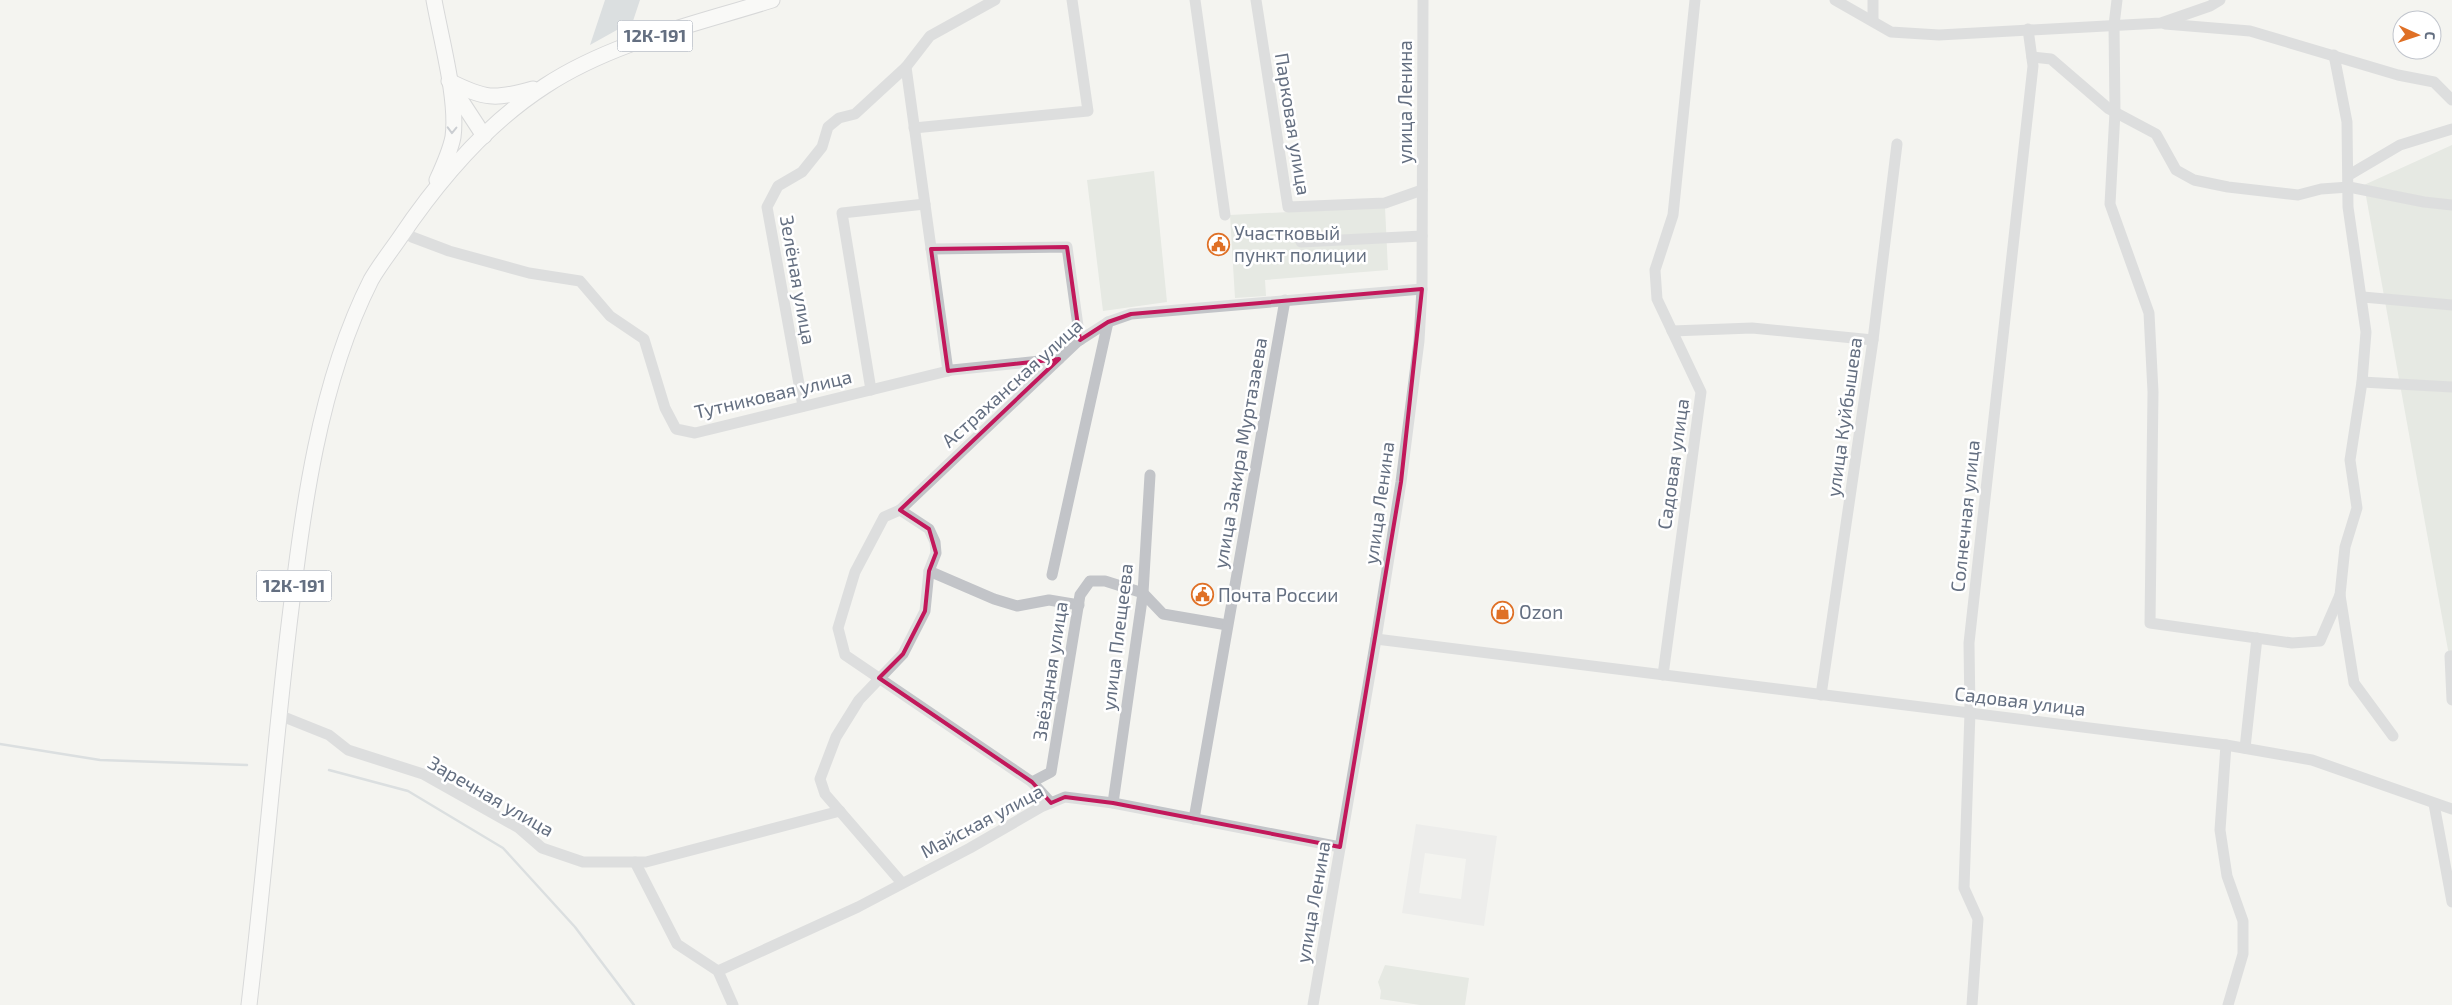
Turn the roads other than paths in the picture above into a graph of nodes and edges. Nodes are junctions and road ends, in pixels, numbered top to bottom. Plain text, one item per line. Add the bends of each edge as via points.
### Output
1 (434, 0) edge
2 (772, 0) edge
3 (995, 0) edge
4 (1072, 0) edge
5 (1195, 0) edge
6 (1256, 0) edge
7 (1423, 0) edge
8 (1695, 0) edge
9 (1835, 0) edge
10 (1873, 0) edge
11 (2117, 0) edge
12 (2220, 0) edge
13 (1873, 21) junction
14 (2161, 23) junction
15 (2114, 25) junction
16 (2028, 29) junction
17 (2334, 55) junction
18 (2032, 57) junction
19 (906, 67) junction
20 (449, 81) junction
21 (544, 86) junction
22 (2452, 100) edge
23 (2116, 112) junction
24 (914, 128) junction
25 (2452, 129) edge
26 (484, 136) junction
27 (1897, 144) dead end
28 (2349, 181) junction
29 (1422, 190) junction
30 (431, 193) junction
31 (925, 204) junction
32 (2452, 205) edge
33 (1225, 216) dead end
34 (405, 231) junction
35 (1422, 236) junction
36 (1300, 242) dead end
37 (931, 249) junction
38 (1422, 289) junction
39 (2362, 297) junction
40 (1285, 300) junction
41 (2452, 305) edge
42 (1108, 322) junction
43 (1672, 331) junction
44 (1080, 340) junction
45 (1873, 340) junction
46 (1059, 360) junction
47 (948, 371) junction
48 (2362, 382) junction
49 (2452, 387) edge
50 (871, 390) junction
51 (803, 406) junction
52 (1150, 475) dead end
53 (900, 510) junction
54 (929, 571) junction
55 (1052, 575) dead end
56 (1143, 593) junction
57 (2340, 595) junction
58 (1079, 604) junction
59 (1227, 625) junction
60 (2257, 638) junction
61 (1376, 639) junction
62 (2452, 656) edge
63 (1663, 675) junction
64 (879, 678) junction
65 (1821, 695) junction
66 (2452, 700) edge
67 (1970, 712) junction
68 (279, 715) junction
69 (2393, 736) dead end
70 (2226, 745) junction
71 (2245, 748) junction
72 (1032, 782) junction
73 (1051, 803) junction
74 (1113, 803) junction
75 (2434, 804) junction
76 (2452, 809) edge
77 (840, 811) junction
78 (1194, 819) junction
79 (1340, 847) junction
80 (635, 862) junction
81 (902, 883) junction
82 (2452, 902) edge
83 (718, 971) junction
84 (249, 1005) edge
85 (733, 1005) edge
86 (1313, 1005) edge
87 (1972, 1005) edge
88 (2228, 1005) edge

1 - 20 main road
2 - 21 main road, 12К-191 via 644,40 577,66
3 - 19 street, Зелёная улица via 930,36
4 - 24 street via 1088,111
5 - 33 street
6 - 29 street, Парковая улица via 1288,207 1385,202
7 - 29 street, улица Ленина
8 - 43 street, Садовая улица via 1673,215 1655,270 1657,298
9 - 13 street
10 - 13 street
11 - 15 street
12 - 14 street
13 - 16 street via 1891,32 1939,35
14 - 15 street
14 - 17 street via 2250,31
15 - 16 street
15 - 23 street
16 - 18 street, Солнечная улица
17 - 22 street via 2398,75 2434,82
17 - 28 street via 2347,122
18 - 23 street via 2051,59
18 - 67 street, Солнечная улица via 1969,643
19 - 24 street
19 - 51 street, Зелёная улица via 855,114 838,118 828,127 822,147 802,172 778,186 768,207
20 - 21 main road via 477,95 503,97
20 - 26 main road
20 -> 30 main road via 453,137
21 - 26 main road, 12К-191 via 516,106
23 - 28 street via 2156,134 2176,170 2194,180 2298,195
23 - 60 street via 2110,204 2149,313 2153,392 2150,623
24 - 31 street
25 - 28 street via 2400,145
26 - 30 main road, 12К-191
27 - 45 street, улица Куйбышева
28 - 32 street via 2424,202
28 - 39 street via 2348,208
29 - 35 street, улица Ленина
30 - 34 main road, 12К-191
31 - 37 street
31 - 50 street via 842,213
34 - 51 street, Тутниковая улица via 449,251 529,273 580,281 610,316 644,339 665,408 676,429 695,433
34 - 68 main road, 12К-191 via 372,279 335,370 306,496
35 - 36 street
35 - 38 street, улица Ленина
37 - 44 street via 1068,247
37 - 47 street
38 - 40 street, Астраханская улица
38 - 61 street, улица Ленина via 1419,341 1402,472
39 - 41 street
39 - 48 street via 2366,332
40 - 42 street, Астраханская улица via 1131,314
40 - 59 street, улица Закира Муртазаева
42 - 44 street, Астраханская улица
42 - 55 street, Звёздная улица
43 - 45 street via 1752,328
43 - 63 street, Садовая улица via 1701,392
44 - 46 street, Астраханская улица
45 - 65 street, улица Куйбышева
46 - 47 street, Тутниковая улица
46 - 53 street, Астраханская улица
47 - 50 street, Тутниковая улица
48 - 49 street
48 - 57 street via 2350,460 2357,508 2345,547
50 - 51 street, Тутниковая улица
52 - 56 street, улица Плещеева
53 - 54 street via 929,529 936,542 936,553
53 - 64 street, Астраханская улица via 884,517 855,572 838,628 845,655
54 - 58 street via 1017,606 1049,600
54 - 64 street via 925,611 903,654
56 - 58 street, Звёздная улица via 1105,581 1090,581 1080,595
56 - 59 street via 1163,614
56 - 74 street, улица Плещеева
57 - 60 street via 2320,641 2292,643
57 - 69 street via 2354,684
58 - 72 street, Звёздная улица via 1051,772
59 - 78 street, улица Закира Муртазаева
60 - 71 street
61 - 63 street, Садовая улица
61 - 79 street, улица Ленина
62 - 66 street
63 - 65 street, Садовая улица
64 - 72 street, Астраханская улица
64 - 77 street via 836,737 820,780 825,794
65 - 67 street, Садовая улица
67 - 70 street, Садовая улица
67 - 87 street, Солнечная улица via 1964,888 1978,919
68 - 80 street, Заречная улица via 329,735 348,750 423,774 519,828 542,848 583,862
68 - 84 main road, 12К-191
70 - 71 street, Садовая улица
70 - 88 street via 2220,830 2227,876 2243,921 2243,954
71 - 75 street, Садовая улица via 2312,760
72 - 73 street, Астраханская улица
73 - 74 street, Майская улица via 1065,797
73 - 81 street, Майская улица
74 - 78 street, Майская улица
75 - 76 street, Садовая улица
75 - 82 street
77 - 80 street, Заречная улица via 656,860
77 - 81 street
78 - 79 street, Майская улица
79 - 86 street, улица Ленина
80 - 83 street via 677,944
81 - 83 street, Майская улица
83 - 85 street

